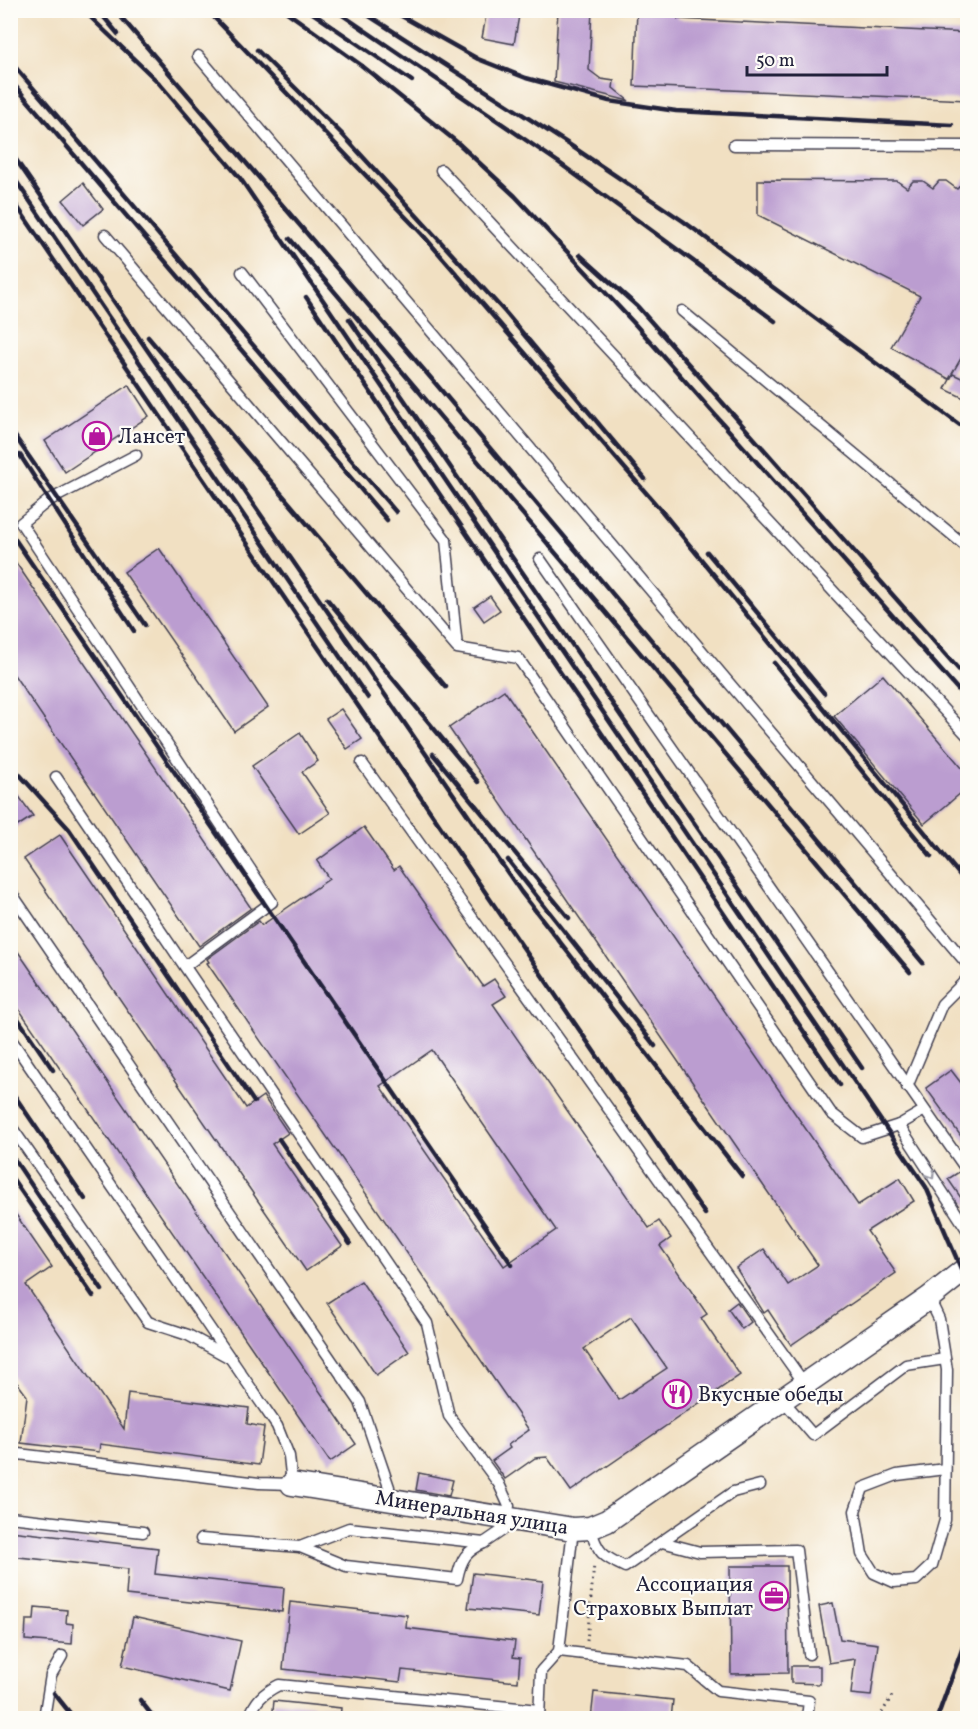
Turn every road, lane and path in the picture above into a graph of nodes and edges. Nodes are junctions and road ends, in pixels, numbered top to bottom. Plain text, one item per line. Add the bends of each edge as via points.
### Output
1 (198, 56) dead end
2 (734, 145) dead end
3 (968, 146) edge
4 (441, 170) dead end
5 (105, 235) dead end
6 (242, 272) dead end
7 (682, 311) dead end
8 (136, 455) dead end
9 (968, 548) edge
10 (540, 559) dead end
11 (457, 648) junction
12 (968, 736) edge
13 (362, 763) dead end
14 (56, 777) dead end
15 (10, 891) edge
16 (968, 965) edge
17 (184, 966) junction
18 (968, 978) edge
19 (10, 1038) edge
20 (907, 1087) junction
21 (923, 1111) junction
22 (10, 1125) edge
23 (899, 1125) junction
24 (968, 1172) edge
25 (968, 1231) edge
26 (968, 1266) edge
27 (928, 1298) junction
28 (945, 1359) junction
29 (235, 1361) junction
30 (804, 1383) junction
31 (782, 1399) junction
32 (10, 1453) edge
33 (945, 1469) junction
34 (292, 1484) junction
35 (760, 1485) dead end
36 (388, 1499) junction
37 (10, 1517) edge
38 (507, 1519) junction
39 (143, 1532) dead end
40 (586, 1535) junction
41 (201, 1539) dead end
42 (662, 1542) junction
43 (484, 1543) junction
44 (300, 1547) junction
45 (559, 1650) junction
46 (586, 1654) junction
47 (809, 1654) dead end
48 (62, 1656) dead end
49 (892, 1694) dead end
50 (539, 1714) edge
51 (44, 1719) edge
52 (249, 1719) edge
53 (807, 1719) edge
54 (879, 1719) edge

1 - 16 lane
2 - 3 lane
4 - 12 lane
5 - 11 lane
6 - 11 lane via 446,540
7 - 9 lane
8 - 17 lane via 48,501 21,523 272,902
10 - 20 lane
11 - 23 lane via 518,658 831,1113 862,1137
13 - 30 lane
14 - 17 lane
15 - 36 lane via 360,1402 389,1487
17 - 38 lane via 427,1323 448,1416 506,1495
18 - 20 lane via 942,1004
19 - 29 lane
20 - 21 lane
21 - 23 lane
21 - 24 lane
22 - 29 lane via 148,1322 188,1335
23 -> 25 lane
26 - 27 street, Минеральная улица
27 - 28 lane via 939,1319
27 - 30 street, Минеральная улица
28 - 31 lane via 906,1365 813,1435
28 - 33 lane
29 - 34 lane via 285,1440
30 - 31 street, Минеральная улица
31 - 40 street, Минеральная улица
32 - 34 lane
33 - 33 lane via 897,1475 863,1488 855,1511 862,1554 874,1573 894,1582 916,1580 932,1564 945,1520
34 - 36 street, Минеральная улица
35 - 42 lane via 733,1492
36 - 38 street, Минеральная улица
37 - 39 lane
38 - 40 street, Минеральная улица
38 - 43 lane via 503,1530
40 - 42 lane via 603,1556 625,1567
40 - 45 lane
40 - 46 path
41 - 44 lane
42 - 47 lane via 700,1552 796,1550
43 - 44 lane via 349,1528
43 - 44 lane via 468,1550 460,1562 457,1579 346,1566
45 - 46 lane
45 - 50 lane via 541,1671
46 - 53 lane via 688,1666 718,1691 809,1701
48 - 51 lane via 51,1675
49 - 54 path
50 - 52 lane via 279,1685 254,1704

